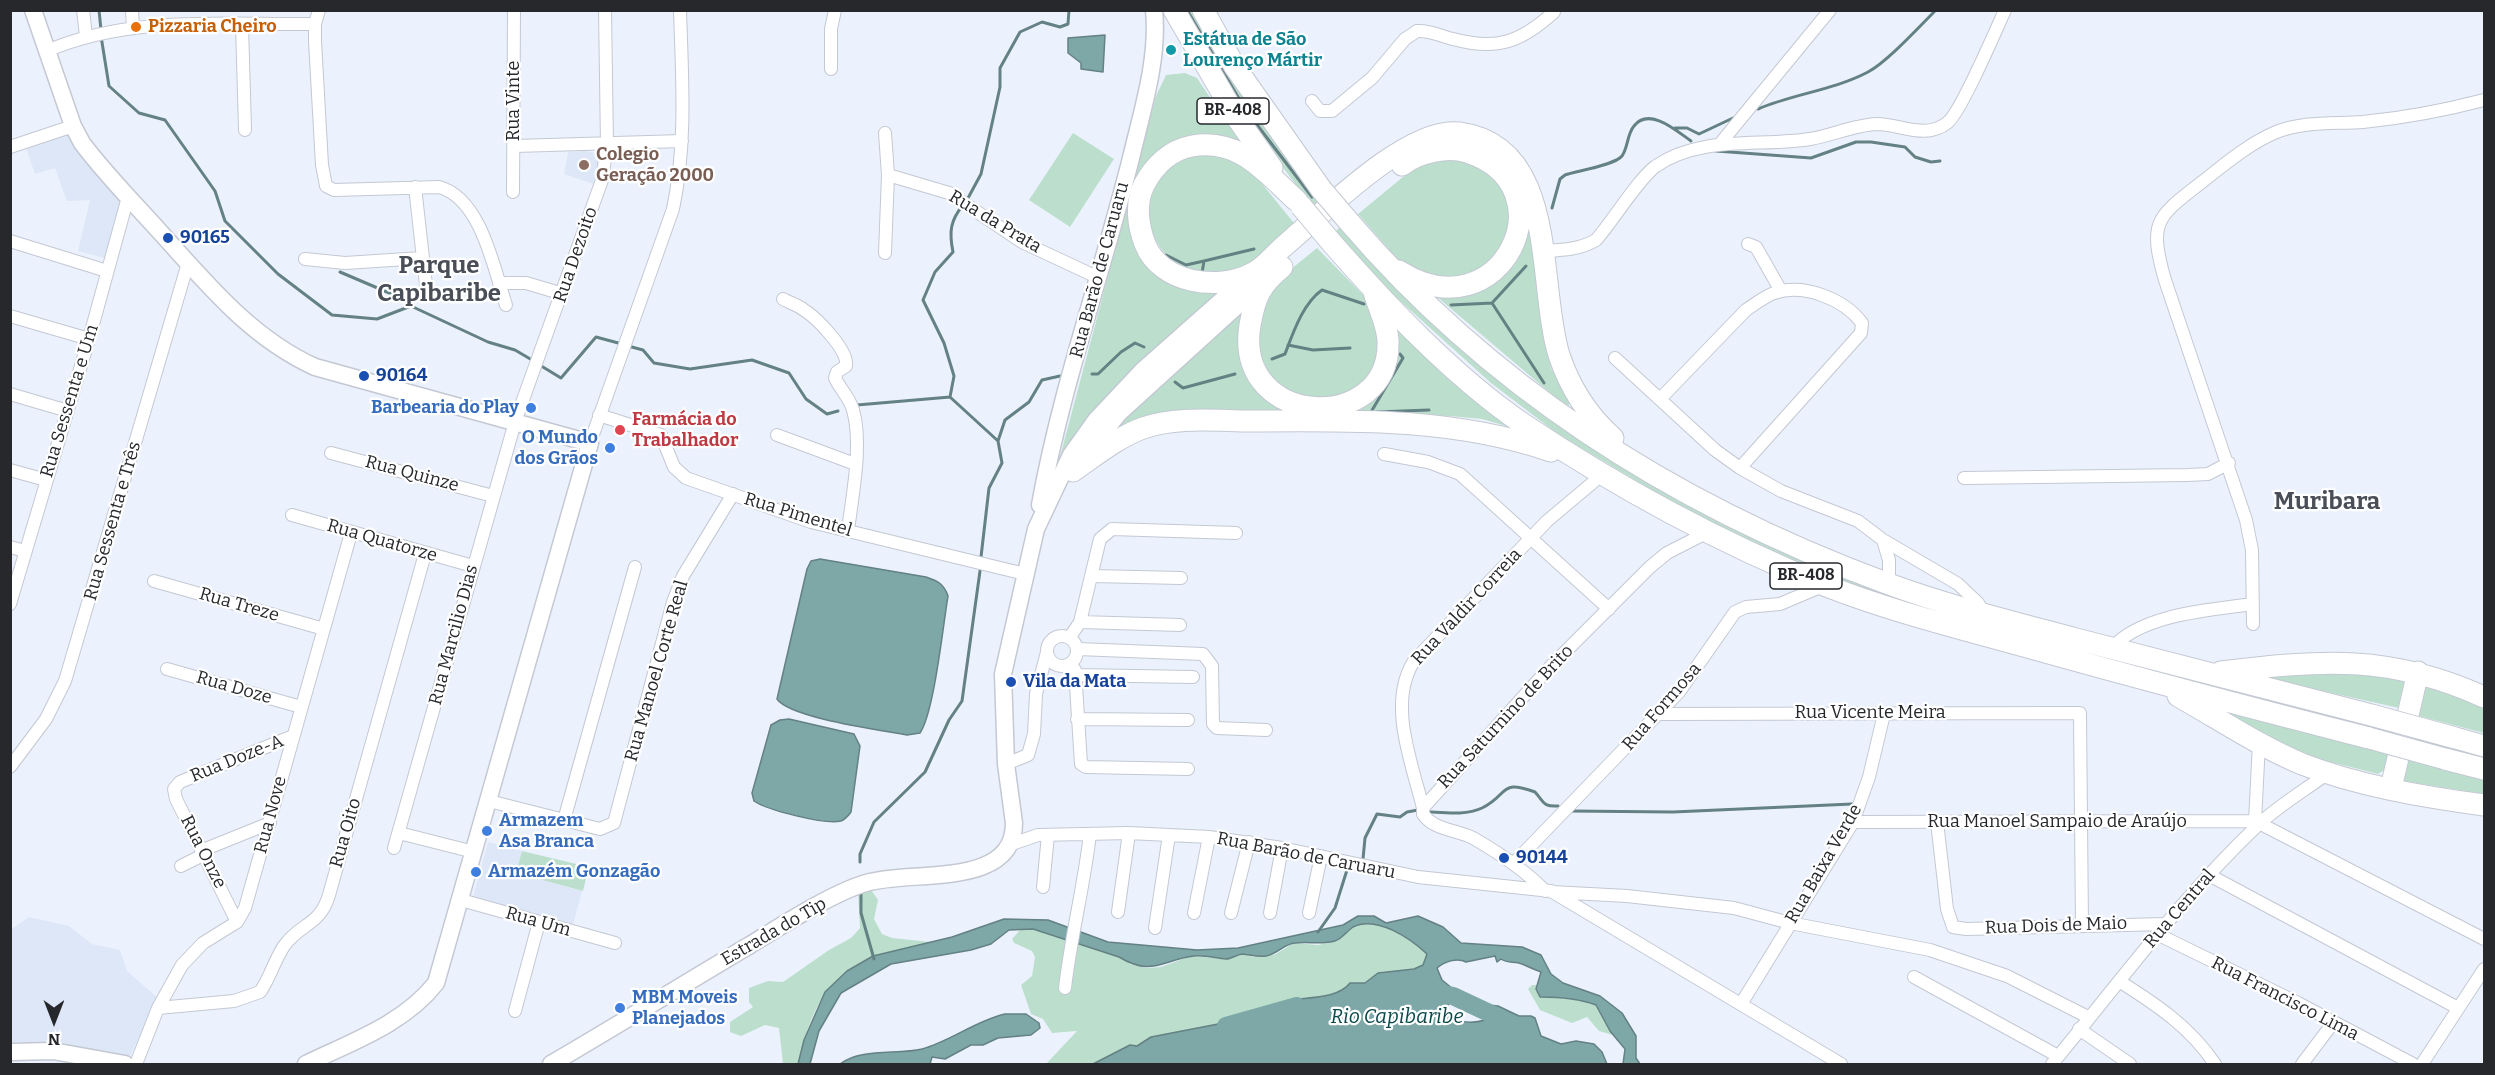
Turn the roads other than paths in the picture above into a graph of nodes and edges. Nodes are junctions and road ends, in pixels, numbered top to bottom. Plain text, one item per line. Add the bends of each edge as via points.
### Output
1 (33, 10) edge
2 (83, 10) edge
3 (132, 10) edge
4 (320, 10) edge
5 (514, 10) edge
6 (604, 10) edge
7 (680, 10) edge
8 (835, 10) edge
9 (1154, 10) edge
10 (1174, 10) edge
11 (1203, 10) edge
12 (1552, 10) edge
13 (1830, 10) edge
14 (2005, 10) edge
15 (315, 24) junction
16 (242, 25) junction
17 (133, 27) junction
18 (90, 35) junction
19 (47, 51) junction
20 (831, 69) dead end
21 (2484, 100) edge
22 (1312, 101) dead end
23 (73, 126) junction
24 (245, 130) dead end
25 (885, 133) dead end
26 (682, 141) junction
27 (607, 145) junction
28 (1719, 145) junction
29 (515, 146) junction
30 (10, 147) edge
31 (888, 175) junction
32 (415, 187) junction
33 (513, 192) dead end
34 (128, 197) junction
35 (1299, 204) junction
36 (10, 241) edge
37 (1748, 244) dead end
38 (1542, 251) junction
39 (885, 253) dead end
40 (422, 258) junction
41 (305, 259) dead end
42 (1381, 260) junction
43 (188, 262) junction
44 (107, 271) junction
45 (1099, 278) junction
46 (1258, 278) junction
47 (499, 283) junction
48 (1373, 289) junction
49 (1781, 291) junction
50 (427, 294) dead end
51 (563, 294) junction
52 (783, 299) dead end
53 (506, 305) dead end
54 (10, 316) edge
55 (89, 339) junction
56 (1615, 358) dead end
57 (10, 394) edge
58 (1660, 399) junction
59 (68, 411) junction
60 (599, 415) junction
61 (515, 422) junction
62 (777, 435) dead end
63 (590, 443) junction
64 (331, 453) dead end
65 (1384, 454) dead end
66 (2229, 463) junction
67 (855, 464) junction
68 (1595, 468) junction
69 (1740, 468) junction
70 (10, 470) edge
71 (1073, 471) junction
72 (1650, 474) junction
73 (1964, 478) dead end
74 (46, 480) junction
75 (733, 494) junction
76 (493, 496) junction
77 (292, 515) dead end
78 (1036, 529) junction
79 (848, 531) junction
80 (1708, 532) junction
81 (351, 533) junction
82 (1236, 533) dead end
83 (1531, 539) junction
84 (1883, 540) junction
85 (10, 547) edge
86 (1031, 548) junction
87 (25, 551) junction
88 (424, 554) junction
89 (473, 566) junction
90 (635, 567) dead end
91 (1025, 574) junction
92 (1092, 576) junction
93 (1181, 578) dead end
94 (154, 581) dead end
95 (1889, 584) junction
96 (1825, 585) junction
97 (10, 604) edge
98 (2253, 604) junction
99 (1609, 609) junction
100 (1985, 614) junction
101 (1080, 622) junction
102 (2253, 624) dead end
103 (1180, 625) dead end
104 (324, 629) junction
105 (1070, 637) junction
106 (2112, 648) junction
107 (1078, 649) junction
108 (1047, 652) junction
109 (1055, 664) junction
110 (167, 669) dead end
111 (1072, 670) junction
112 (2418, 672) junction
113 (2209, 674) junction
114 (1041, 677) junction
115 (1193, 677) dead end
116 (2157, 683) junction
117 (2484, 697) edge
118 (302, 707) junction
119 (1659, 714) junction
120 (1884, 714) junction
121 (1077, 719) junction
122 (1188, 720) dead end
123 (1266, 730) dead end
124 (293, 736) junction
125 (2259, 743) junction
126 (2484, 746) edge
127 (1006, 764) junction
128 (10, 767) edge
129 (1188, 769) dead end
130 (2484, 769) edge
131 (2328, 773) junction
132 (180, 782) joint
133 (2391, 788) junction
134 (489, 801) junction
135 (2484, 805) edge
136 (1423, 808) junction
137 (564, 820) junction
138 (2080, 821) junction
139 (1853, 822) junction
140 (1936, 822) junction
141 (2258, 822) junction
142 (270, 823) junction
143 (399, 833) junction
144 (1129, 833) junction
145 (1090, 834) junction
146 (1043, 835) junction
147 (1169, 835) junction
148 (1209, 837) junction
149 (1012, 839) junction
150 (1249, 842) junction
151 (394, 848) dead end
152 (1282, 848) junction
153 (204, 852) junction
154 (474, 852) junction
155 (1321, 856) junction
156 (1514, 863) junction
157 (181, 866) dead end
158 (2209, 875) junction
159 (1043, 887) dead end
160 (1548, 891) junction
161 (1592, 893) junction
162 (461, 900) junction
163 (1118, 912) dead end
164 (1587, 912) junction
165 (1194, 913) dead end
166 (1231, 913) dead end
167 (1270, 913) dead end
168 (1309, 913) dead end
169 (237, 922) junction
170 (539, 922) junction
171 (1790, 922) junction
172 (2165, 924) junction
173 (2082, 925) junction
174 (1155, 928) dead end
175 (2157, 934) junction
176 (2484, 939) edge
177 (615, 944) dead end
178 (2484, 969) edge
179 (1914, 977) dead end
180 (2119, 981) junction
181 (1065, 988) dead end
182 (1741, 1004) junction
183 (158, 1008) junction
184 (2458, 1008) junction
185 (515, 1011) dead end
186 (2088, 1017) junction
187 (2333, 1023) junction
188 (2079, 1029) junction
189 (10, 1052) edge
190 (84, 1060) edge
191 (2055, 1060) edge
192 (125, 1065) edge
193 (136, 1065) edge
194 (306, 1065) edge
195 (551, 1065) edge
196 (1841, 1065) edge
197 (2130, 1065) edge
198 (2215, 1065) edge
199 (2301, 1065) edge
200 (2413, 1065) edge
201 (2422, 1065) edge

1 - 19 street
2 - 18 street
3 - 17 street
4 - 15 street
5 - 29 street, Rua Vinte
6 - 27 street, Rua Dezoito
7 - 26 street
8 - 20 street
9 - 45 street, Rua Barão de Caruaru via 1155,38 1144,103
10 - 35 highway, BR-408 via 1235,115
11 - 42 highway, BR-408, bridge via 1235,67 1321,189
12 - 22 street via 1534,30 1508,43 1461,41 1417,31 1405,39 1372,78 1332,111 1320,111
13 - 28 street
14 - 28 street via 1957,113 1940,127 1922,131 1877,124 1811,139
15 - 16 street
15 - 32 street via 326,186 334,190
16 - 17 street
16 - 24 street
17 - 18 street
18 - 19 street
19 - 23 street
21 - 66 street via 2392,118 2318,123 2274,133 2236,156 2169,209 2158,223 2156,240 2165,280
23 - 30 street
23 - 34 street via 97,163
25 - 31 street
26 - 27 street
26 - 60 street via 673,209
27 - 29 street
27 - 51 street, Rua Dezoito via 602,180
28 - 38 street via 1693,148 1653,168 1608,226 1586,246
29 - 33 street, Rua Vinte
31 - 39 street
31 - 45 street, Rua da Prata via 931,186 1022,242
32 - 40 street
32 - 47 street via 447,189 463,201 481,230
34 - 43 street
34 - 44 street, Rua Sessenta e Um
35 - 46 highway via 1252,160 1219,145 1179,150 1160,162 1150,175 1142,190 1138,223 1147,250 1158,263 1169,272 1198,282
35 - 48 highway, BR-408, bridge
36 - 44 street
37 - 49 street via 1756,247
38 - 46 highway via 1533,198 1513,162 1479,137 1444,132 1406,147 1351,189
38 - 72 highway via 1559,355 1572,387 1600,427
40 - 41 street via 345,264
40 - 50 street
42 - 46 highway via 1413,280 1452,288 1491,274 1508,257 1518,237 1516,200 1498,167 1456,149 1432,152 1405,162
42 - 72 highway, BR-408 via 1474,347 1537,397
43 - 61 street via 260,335 288,354 315,367
43 - 128 street, Rua Sessenta e Três via 65,681 46,719
44 - 55 street, Rua Sessenta e Um
45 - 78 street, Rua Barão de Caruaru via 1056,433
46 - 48 highway via 1248,336 1250,356 1260,379 1271,390 1304,408 1326,409 1345,404 1364,394 1380,376 1388,339
46 - 71 street via 1119,413
46 - 78 street, Rua Barão de Caruaru via 1143,370 1096,420 1071,455
47 - 51 street via 526,283
47 - 53 street
48 - 68 highway, BR-408 via 1465,376 1521,422
49 - 58 street via 1746,310
49 - 69 street via 1796,290 1835,299 1863,328
51 - 61 street, Rua Dezoito
52 - 67 street via 804,310 842,350 847,364 835,378 853,409
54 - 55 street
55 - 59 street, Rua Sessenta e Um
56 - 58 street
57 - 59 street
58 - 69 street
59 - 74 street, Rua Sessenta e Um
60 - 63 street
60 - 75 street, Rua Pimentel via 655,431 665,441 679,473
61 - 63 street
61 - 76 street, Rua Marcilio Dias
62 - 67 street
63 - 134 street
64 - 76 street, Rua Quinze
65 - 83 street via 1443,466 1460,474
66 - 73 street via 2208,474 2188,476
66 - 98 street via 2252,550
67 - 79 street
68 - 71 highway via 1526,442 1453,427 1179,421 1143,428 1121,438
68 - 80 highway, BR-408
68 - 83 street, Rua Valdir Correia
69 - 84 street via 1781,491 1858,521
70 - 74 street
71 - 86 street
72 - 95 highway, BR-408 via 1781,539
74 - 87 street, Rua Sessenta e Um
75 - 79 street, Rua Pimentel
75 - 137 street, Rua Manoel Corte Real via 683,576 673,602 614,823 600,830
76 - 89 street, Rua Marcilio Dias
77 - 81 street, Rua Quatorze
78 - 86 street, Rua Barão de Caruaru
79 - 91 street, Rua Pimentel
80 - 96 highway, BR-408
80 - 99 street, Rua Saturnino de Brito via 1667,553
81 - 88 street, Rua Quatorze
81 - 104 street, Rua Nove
82 - 92 street via 1112,529 1100,539
83 - 99 street
83 - 136 street, Rua Valdir Correia via 1406,674 1402,686 1405,723
84 - 95 street via 1889,560
84 - 100 street via 1958,584
85 - 87 street
86 - 91 street, Rua Barão de Caruaru
87 - 97 street, Rua Sessenta e Um
88 - 89 street, Rua Quatorze
88 - 183 street, Rua Oito via 321,916 283,947 260,992 234,1001
89 - 143 street, Rua Marcilio Dias
90 - 137 street
91 - 127 street, Rua Barão de Caruaru via 1004,674
92 - 93 street
92 - 101 street
94 - 104 street, Rua Treze
95 - 100 highway, BR-408
96 - 116 highway, BR-408 via 1899,610
96 - 119 street, Rua Formosa via 1780,604 1746,607 1736,612
98 - 102 street
98 - 106 street via 2187,614 2144,626 2127,634
99 - 136 street, Rua Saturnino de Brito via 1551,666
100 - 106 highway, BR-408
101 - 103 street
101 - 105 street
104 - 118 street, Rua Nove
105 - 107 street
105 - 108 street via 1056,637
106 - 113 highway, BR-408
107 - 111 street
107 - 123 street via 1203,654 1212,666 1213,724 1217,729
108 - 109 street
108 - 114 street
109 - 111 street
109 - 114 street
110 - 118 street, Rua Doze
111 - 115 street
111 - 121 street
112 - 113 highway via 2342,662
112 - 117 highway
112 - 133 highway
113 - 126 highway, BR-408, bridge
114 - 127 street via 1032,746 1028,755
116 - 125 highway
116 - 130 highway, BR-408, bridge
118 - 124 street, Rua Nove
119 - 120 street, Rua Vicente Meira
119 - 156 street, Rua Formosa
120 - 138 street, Rua Vicente Meira via 2080,713
120 - 139 street, Rua Baixa Verde
121 - 122 street
121 - 129 street via 1079,759 1086,767
124 - 132 street, Rua Doze-A
124 - 142 street, Rua Nove
125 - 131 highway
125 - 141 street
127 - 149 street, Rua Barão de Caruaru via 1013,803
131 - 133 highway
131 - 141 street, Rua Central
132 - 153 street, Rua Onze via 174,789 176,799
133 - 135 highway
134 - 137 street
134 - 154 street
136 - 156 street via 1429,821 1470,837
138 - 140 street, Rua Manoel Sampaio de Araújo
138 - 141 street, Rua Manoel Sampaio de Araújo
138 - 173 street
139 - 140 street, Rua Manoel Sampaio de Araújo
139 - 171 street, Rua Baixa Verde
140 - 173 street, Rua Dois de Maio via 1949,922 1953,927
141 - 158 street, Rua Central
141 - 176 street
142 - 153 street
142 - 169 street, Rua Nove via 245,909
143 - 151 street, Rua Marcilio Dias
143 - 154 street
144 - 145 street, Rua Barão de Caruaru
144 - 147 street, Rua Barão de Caruaru
144 - 163 street
145 - 146 street, Rua Barão de Caruaru
145 - 181 street
146 - 149 street, Rua Barão de Caruaru
146 - 159 street
147 - 148 street, Rua Barão de Caruaru
147 - 174 street
148 - 150 street, Rua Barão de Caruaru
148 - 165 street
149 - 195 street, Estrada do Tip via 994,863 983,867 880,879 854,887 784,924
150 - 152 street, Rua Barão de Caruaru
150 - 166 street
152 - 155 street, Rua Barão de Caruaru
152 - 167 street
153 - 157 street
153 - 169 street, Rua Onze
154 - 162 street
155 - 160 street, Rua Barão de Caruaru via 1418,877
155 - 168 street
156 - 160 street
158 - 172 street, Rua Central
158 - 184 street
160 - 161 street
160 - 164 street, Rua Barão de Caruaru
161 - 164 street
161 - 171 street via 1734,908
162 - 170 street, Rua Um
162 - 194 street via 436,983 423,1000 404,1015
164 - 182 street, Rua Barão de Caruaru
169 - 183 street via 203,944 182,965
170 - 177 street, Rua Um
170 - 185 street
171 - 182 street, Rua Baixa Verde
171 - 186 street via 1930,950 2007,976
172 - 173 street, Rua Dois de Maio
172 - 175 street, Rua Central
175 - 180 street, Rua Central
175 - 187 street, Rua Francisco Lima
178 - 184 street
179 - 191 street
180 - 186 street, Rua Central
180 - 198 street via 2169,1013
182 - 196 street, Rua Barão de Caruaru
183 - 193 street
184 - 201 street
186 - 188 street, Rua Central
187 - 199 street
187 - 200 street, Rua Francisco Lima
188 - 191 street, Rua Central
188 - 197 street
189 - 190 street via 53,1051
190 - 192 street

